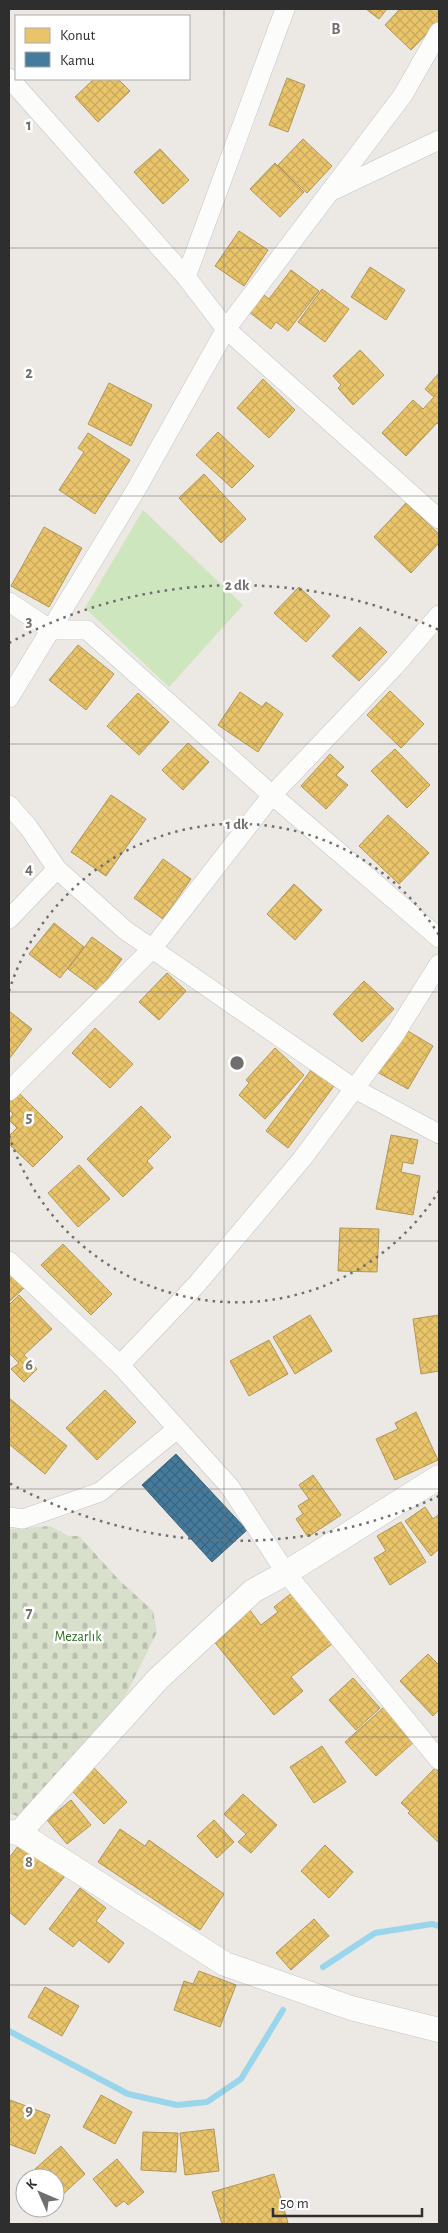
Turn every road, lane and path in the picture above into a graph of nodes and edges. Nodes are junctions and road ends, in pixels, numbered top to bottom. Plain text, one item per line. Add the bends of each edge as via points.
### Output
1 (285, 9) edge
2 (439, 32) edge
3 (13, 91) edge
4 (439, 140) edge
5 (332, 192) junction
6 (186, 276) junction
7 (226, 329) junction
8 (439, 520) edge
9 (9, 602) edge
10 (439, 615) edge
11 (52, 630) junction
12 (9, 698) edge
13 (272, 795) junction
14 (9, 805) edge
15 (57, 869) junction
16 (9, 920) edge
17 (439, 938) edge
18 (152, 950) junction
19 (439, 964) edge
20 (354, 1089) junction
21 (9, 1090) edge
22 (439, 1134) edge
23 (9, 1261) edge
24 (120, 1365) junction
25 (177, 1429) junction
26 (439, 1477) edge
27 (9, 1517) edge
28 (286, 1572) junction
29 (436, 1751) edge
30 (14, 1833) edge
31 (439, 2030) edge

1 - 6 street
2 - 5 street via 403,95
3 - 6 street via 76,151
4 - 5 street
5 - 7 street
6 - 7 street
7 - 8 street
7 - 11 street via 137,488
9 - 11 street
10 - 13 street
11 - 12 street
11 - 13 street via 87,630
13 - 17 street
13 - 18 street
14 - 15 street
15 - 16 street
15 - 18 street
18 - 20 street
18 - 21 street
19 - 20 street via 395,1034
20 - 22 street
20 - 24 street via 302,1159 197,1284
23 - 24 street
24 - 25 street
25 - 27 street via 100,1492 23,1519
25 - 28 street via 230,1487
26 - 28 street
28 - 29 street
28 - 30 street via 253,1591 158,1679
30 - 31 street via 225,1964 351,2008

